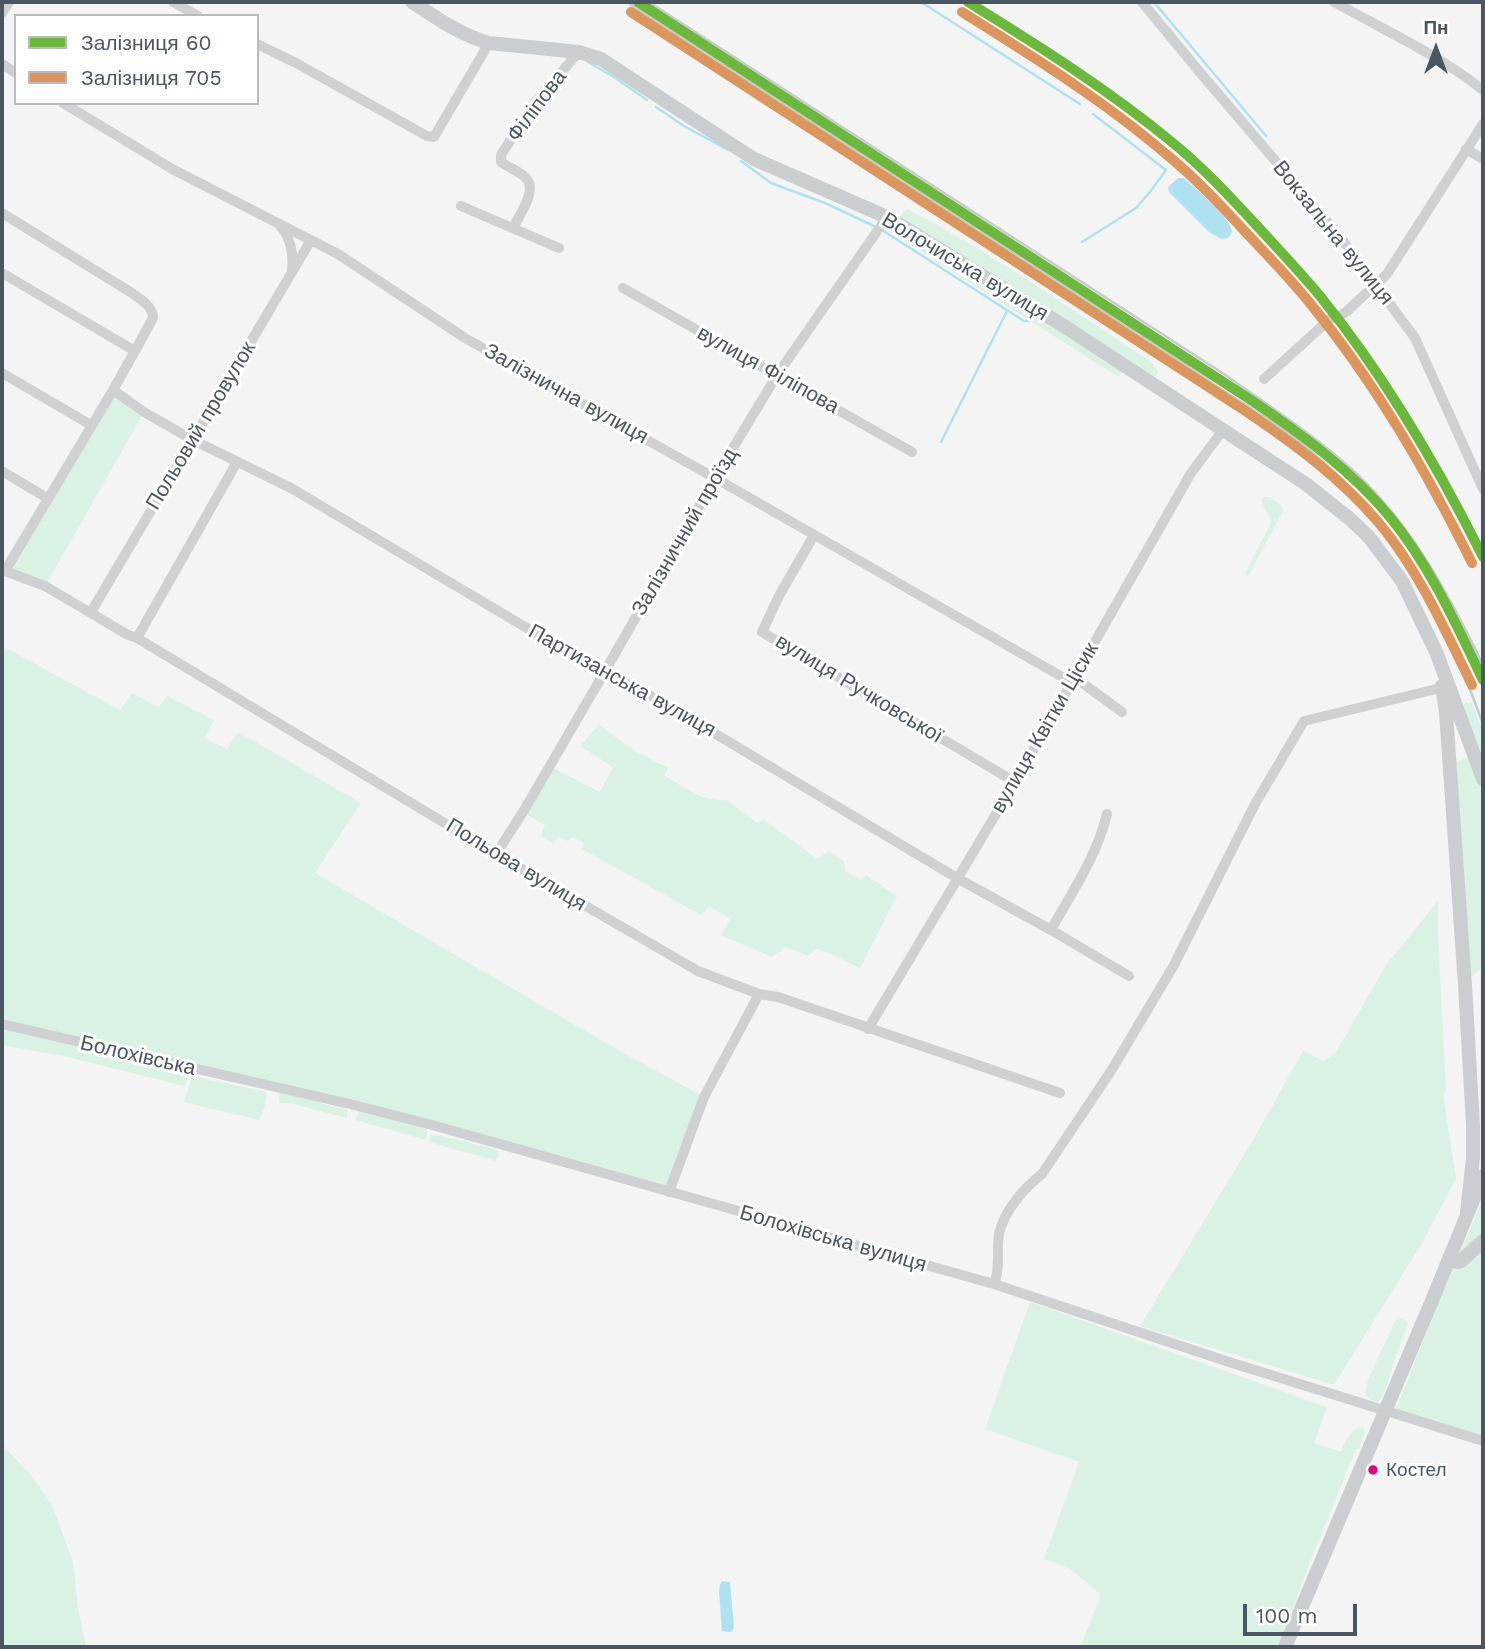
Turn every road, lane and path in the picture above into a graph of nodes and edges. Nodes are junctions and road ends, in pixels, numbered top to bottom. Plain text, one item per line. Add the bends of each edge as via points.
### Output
1 (9, 2) edge
2 (173, 2) edge
3 (412, 2) edge
4 (1142, 2) edge
5 (1334, 2) edge
6 (2, 13) edge
7 (194, 14) edge
8 (489, 43) junction
9 (259, 45) edge
10 (579, 52) junction
11 (1483, 90) edge
12 (66, 105) edge
13 (1483, 124) edge
14 (1466, 149) junction
15 (1483, 159) edge
16 (461, 206) dead end
17 (2, 213) edge
18 (887, 217) junction
19 (275, 221) junction
20 (513, 228) junction
21 (310, 240) junction
22 (559, 247) dead end
23 (292, 272) junction
24 (2, 273) edge
25 (1377, 285) junction
26 (623, 288) dead end
27 (135, 351) junction
28 (2, 373) edge
29 (777, 374) junction
30 (1264, 379) dead end
31 (113, 390) junction
32 (91, 425) junction
33 (1223, 430) junction
34 (193, 440) junction
35 (912, 452) dead end
36 (237, 462) junction
37 (2, 471) edge
38 (715, 478) junction
39 (1483, 489) edge
40 (47, 498) junction
41 (814, 535) junction
42 (3, 571) edge
43 (91, 612) junction
44 (137, 638) junction
45 (604, 673) junction
46 (1072, 680) junction
47 (1446, 687) junction
48 (1122, 712) dead end
49 (1475, 756) junction
50 (1450, 766) junction
51 (1483, 779) edge
52 (1015, 782) junction
53 (1107, 814) dead end
54 (496, 854) junction
55 (957, 878) junction
56 (1051, 930) junction
57 (1129, 976) dead end
58 (758, 994) junction
59 (2, 1024) edge
60 (869, 1029) junction
61 (1469, 1071) junction
62 (274, 1086) joint
63 (1060, 1093) dead end
64 (1483, 1102) edge
65 (1483, 1176) edge
66 (669, 1192) junction
67 (1467, 1212) junction
68 (1483, 1241) edge
69 (1449, 1259) junction
70 (994, 1284) junction
71 (1386, 1410) junction
72 (1483, 1441) edge
73 (1285, 1647) edge

1 - 6 street
2 - 7 street
3 - 8 main road, Волочиська вулиця via 460,32
4 - 25 street, Вокзальна вулиця
5 - 11 street
8 - 9 street via 434,137
8 - 10 main road, Волочиська вулиця
10 - 18 main road, Волочиська вулиця via 601,59 754,159
10 - 20 street, Філіпова via 535,103 501,155 501,162 530,183
12 - 19 street, Залізнична вулиця via 174,170
13 - 14 street
14 - 15 street
14 - 25 street
16 - 20 street
17 - 27 street via 150,307 153,318
18 - 29 street, Залізничний проїзд
18 - 33 main road, Волочиська вулиця
19 - 21 street, Залізнична вулиця
19 - 23 street via 288,237
20 - 22 street
21 - 23 street, Польовий провулок
21 - 38 street, Залізнична вулиця via 465,338
23 - 34 street, Польовий провулок
24 - 27 street
25 - 30 street via 1347,311 1331,318
25 - 39 street, Вокзальна вулиця via 1415,338
26 - 29 street, вулиця Філіпова
27 - 31 street
28 - 32 street
29 - 35 street, вулиця Філіпова
29 - 38 street, Залізничний проїзд
31 - 32 street
31 - 34 street, Партизанська вулиця
32 - 40 street
33 - 46 street, вулиця Квітки Цісик via 1191,472
33 - 47 main road, Волочиська вулиця via 1306,484 1369,537 1402,581 1437,654
34 - 36 street, Партизанська вулиця
34 - 43 street, Польовий провулок
36 - 44 street
36 - 45 street, Партизанська вулиця via 290,488
37 - 40 street
38 - 41 street, Залізнична вулиця
38 - 45 street, Залізничний проїзд
40 - 42 street
41 - 46 street, Залізнична вулиця
41 - 52 street, вулиця Ручковської via 762,632
42 - 43 street, Польова вулиця via 45,586
43 - 44 street, Польова вулиця
44 - 54 street, Польова вулиця
45 - 54 street, Залізничний проїзд
45 - 55 street, Партизанська вулиця via 667,705
46 - 48 street, Залізнична вулиця
46 - 52 street, вулиця Квітки Цісик
47 - 49 main road
47 - 50 main road
47 - 70 street via 1304,721 1255,804 1174,965 1111,1071 1042,1174 1012,1205 999,1233
49 - 50 main road via 1456,757
49 - 51 main road
50 - 61 main road
52 - 55 street, вулиця Квітки Цісик
53 - 56 street via 1093,855
54 - 58 street, Польова вулиця via 698,971
55 - 56 street, Партизанська вулиця
55 - 60 street, вулиця Квітки Цісик
56 - 57 street, Партизанська вулиця
58 - 60 street, Польова вулиця
58 - 66 street via 705,1097
59 - 62 street, Болохівська
60 - 63 street, Польова вулиця
61 - 64 main road via 1472,1089
61 - 67 main road via 1473,1158
62 - 66 street, Болохівська вулиця
65 - 67 main road
66 - 70 street, Болохівська вулиця
67 - 69 main road
68 - 69 main road via 1461,1261
69 - 71 main road
70 - 71 street, Болохівська вулиця
71 - 72 street, Болохівська вулиця
71 - 73 main road

